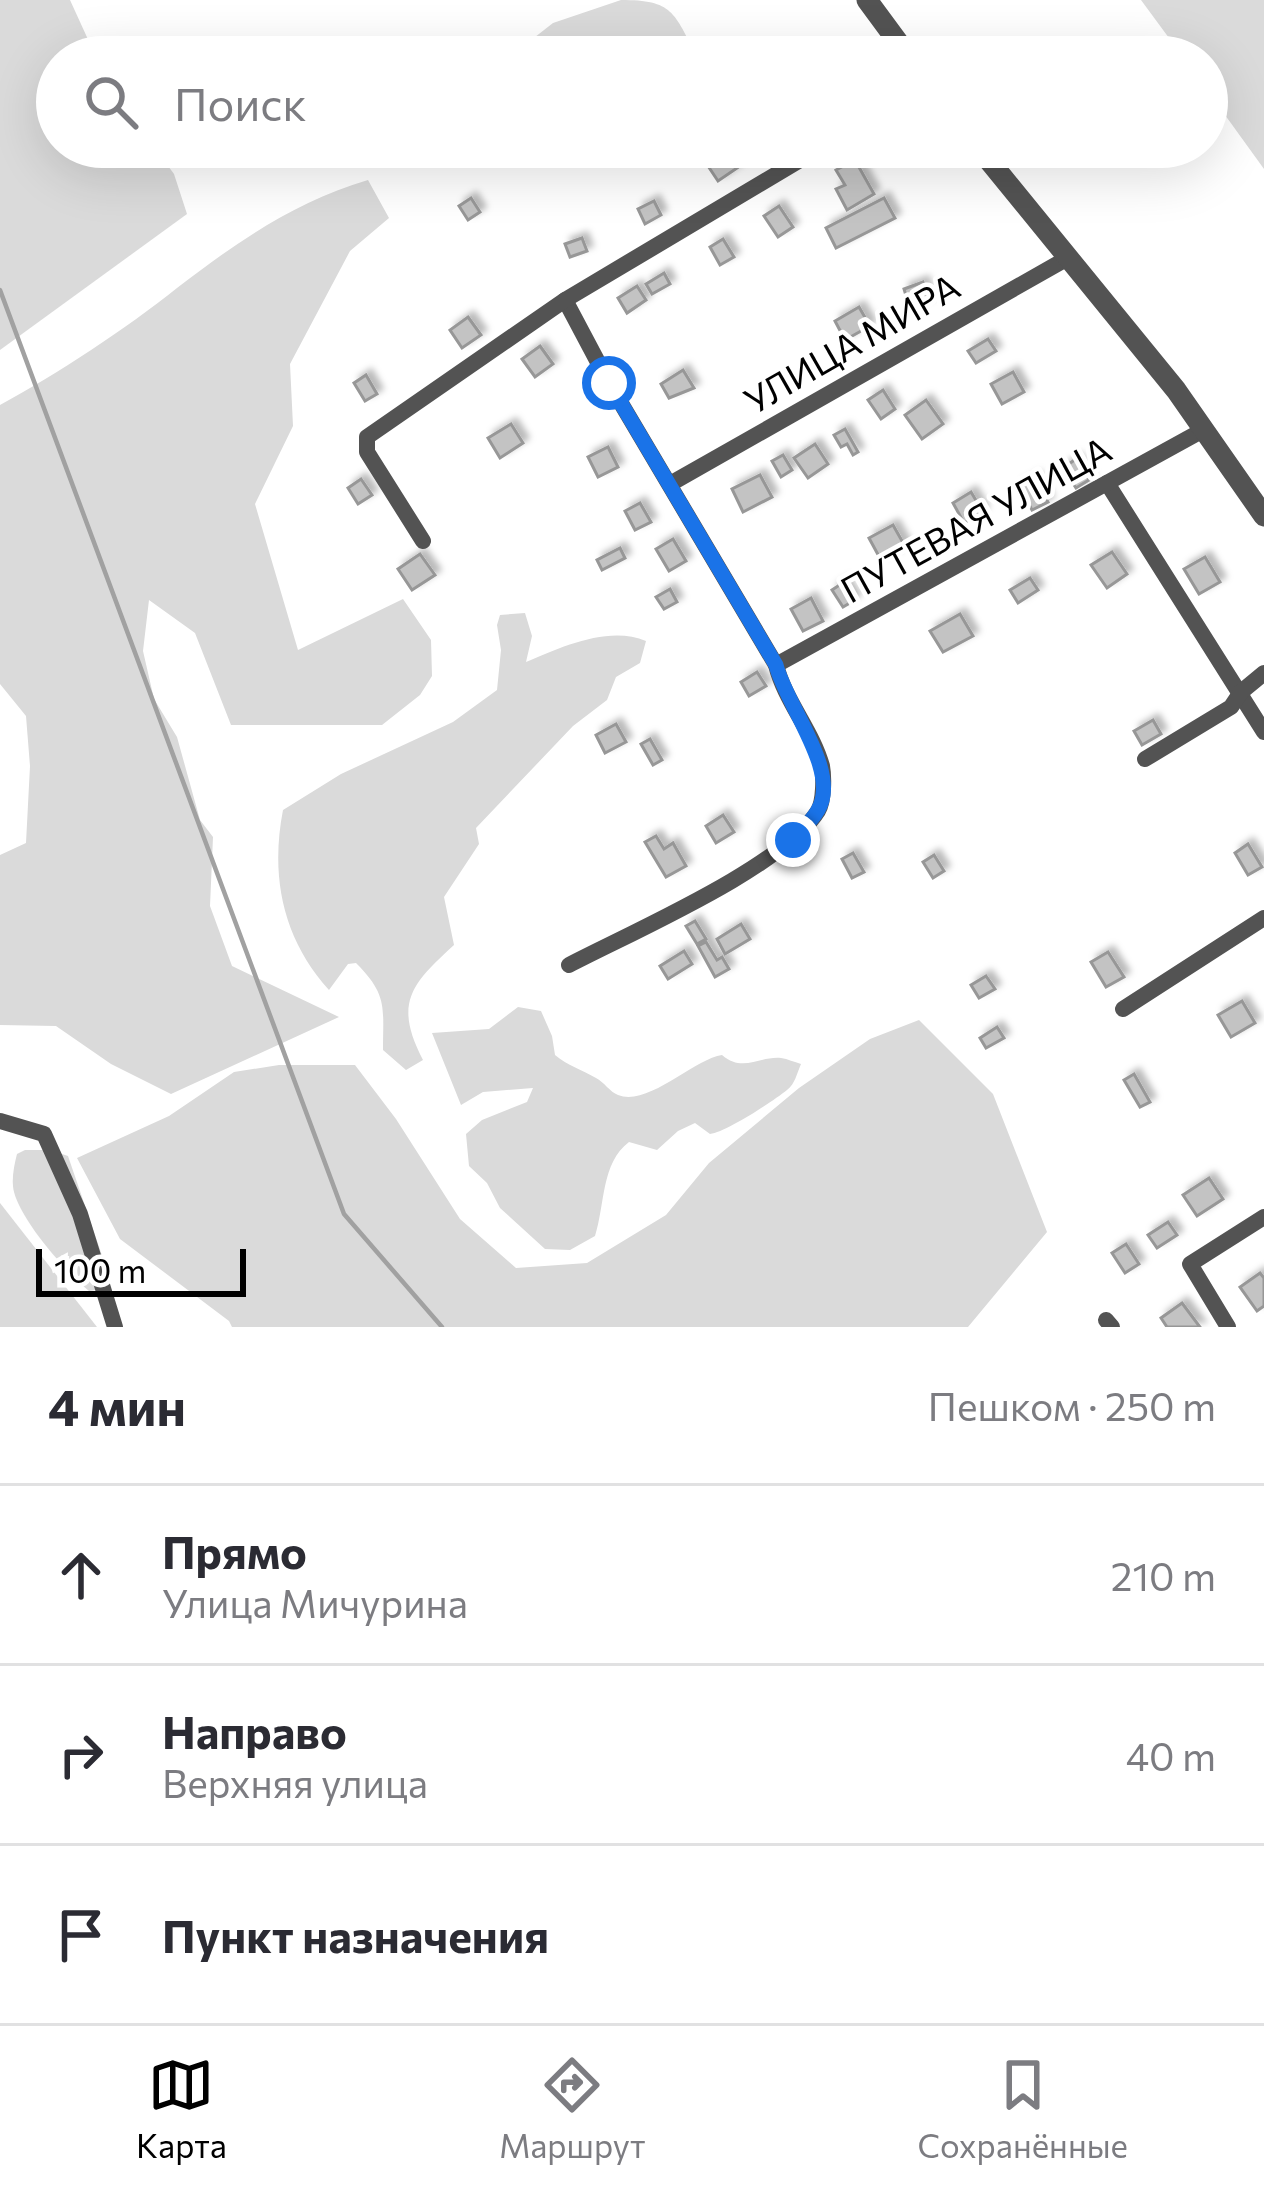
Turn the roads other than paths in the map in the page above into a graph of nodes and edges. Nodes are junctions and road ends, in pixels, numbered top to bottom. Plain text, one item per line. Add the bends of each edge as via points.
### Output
1 (867, 0) edge
2 (894, 36) edge
3 (787, 168) edge
4 (994, 168) edge
5 (1066, 259) junction
6 (565, 300) junction
7 (1205, 429) junction
8 (1107, 483) junction
9 (670, 484) junction
10 (1264, 516) edge
11 (423, 542) dead end
12 (776, 665) junction
13 (1264, 673) edge
14 (1241, 692) junction
15 (1264, 732) edge
16 (1145, 760) dead end
17 (1264, 918) edge
18 (569, 965) dead end
19 (1123, 1009) dead end
20 (0, 1120) edge
21 (1264, 1217) edge
22 (115, 1327) edge
23 (1228, 1327) edge

1 - 2 street
3 - 6 street
4 - 5 street
5 - 7 street
5 - 9 street, УЛИЦА МИРА
6 - 9 street
6 - 11 street via 367,437 367,452
7 - 8 street, ПУТЕВАЯ УЛИЦА
7 - 10 street
8 - 12 street, ПУТЕВАЯ УЛИЦА
8 - 14 street
9 - 12 street
12 - 18 street via 822,767 821,807 793,840 728,882
13 - 14 street
14 - 15 street
14 - 16 street
17 - 19 street
20 - 22 street via 44,1134 80,1214
21 - 23 street via 1190,1264

